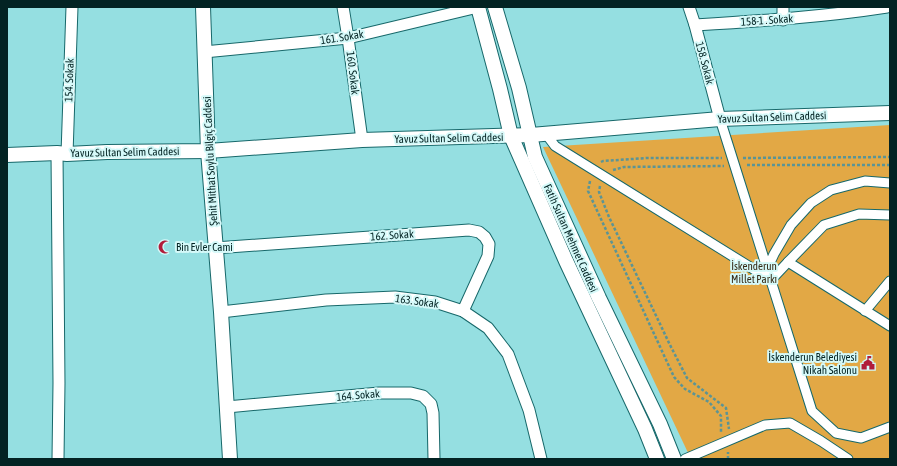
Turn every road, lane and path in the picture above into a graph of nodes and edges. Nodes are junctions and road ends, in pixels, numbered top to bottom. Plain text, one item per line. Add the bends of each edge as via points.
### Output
1 (72, 7) edge
2 (203, 7) edge
3 (342, 7) edge
4 (478, 7) edge
5 (495, 7) edge
6 (689, 7) edge
7 (783, 7) edge
8 (887, 7) edge
9 (783, 20) junction
10 (695, 25) junction
11 (348, 38) junction
12 (204, 52) junction
13 (890, 113) edge
14 (720, 119) junction
15 (546, 134) junction
16 (531, 135) junction
17 (511, 136) junction
18 (362, 140) junction
19 (208, 151) junction
20 (62, 153) junction
21 (7, 155) edge
22 (592, 170) junction
23 (605, 178) junction
24 (890, 183) edge
25 (890, 214) edge
26 (215, 248) junction
27 (788, 262) junction
28 (767, 269) junction
29 (771, 280) junction
30 (890, 282) edge
31 (463, 311) junction
32 (865, 311) junction
33 (221, 312) junction
34 (890, 326) edge
35 (227, 407) junction
36 (890, 427) edge
37 (725, 442) junction
38 (58, 459) edge
39 (230, 459) edge
40 (434, 459) edge
41 (541, 459) edge
42 (657, 459) edge
43 (674, 459) edge
44 (685, 459) edge
45 (728, 459) edge
46 (848, 459) edge

1 - 20 street, 154. Sokak
2 - 12 street, Şehit Mithat Soylu Bilgiç Caddesi
3 - 11 street, 160. Sokak
4 - 11 street, 161. Sokak
4 - 17 street, Fatih Sultan Mehmet Caddesi
5 - 16 street, Fatih Sultan Mehmet Caddesi
6 - 10 street, 158. Sokak
7 - 9 street
8 - 9 street, 158-1 . Sokak
9 - 10 street, 158-1 . Sokak
10 - 14 street, 158. Sokak
11 - 12 street, 161. Sokak
11 - 18 street, 160. Sokak
12 - 19 street, Şehit Mithat Soylu Bilgiç Caddesi
13 - 14 street, Yavuz Sultan Selim Caddesi
14 - 15 street, Yavuz Sultan Selim Caddesi
14 - 28 street
15 - 16 street, Yavuz Sultan Selim Caddesi
15 - 22 street via 554,146
16 - 17 street, Yavuz Sultan Selim Caddesi
16 - 43 street, Fatih Sultan Mehmet Caddesi via 538,164
17 - 18 street, Yavuz Sultan Selim Caddesi
17 - 42 street, Fatih Sultan Mehmet Caddesi
18 - 19 street, Yavuz Sultan Selim Caddesi
19 - 20 street, Yavuz Sultan Selim Caddesi
19 - 26 street, Şehit Mithat Soylu Bilgiç Caddesi
20 - 21 street, Yavuz Sultan Selim Caddesi
20 - 38 street, 154. Sokak
22 - 23 street
22 - 37 path via 588,191 674,377 685,390 709,402 721,416
23 - 29 street
23 - 37 path via 600,184 599,192 670,346 687,378 726,408 730,434
24 - 28 street via 865,181 831,190 811,203 791,225
25 - 27 street via 859,214 824,225
26 - 31 street, 162. Sokak via 469,230 479,232 486,237 489,244 488,256
26 - 33 street, Şehit Mithat Soylu Bilgiç Caddesi
27 - 29 street
27 - 32 street
28 - 29 street
29 - 36 street via 812,411 836,433 861,438
30 - 32 street
31 - 33 street, 163. Sokak via 434,302 395,297 326,300
31 - 41 street, 163. Sokak via 488,328 508,354 529,410
32 - 34 street
33 - 35 street, Şehit Mithat Soylu Bilgiç Caddesi
35 - 39 street, Şehit Mithat Soylu Bilgiç Caddesi
35 - 40 street, 164. Sokak via 379,393 411,393 424,396 431,404 433,413
37 - 44 street
37 - 45 path
37 - 46 street via 765,425 790,422

